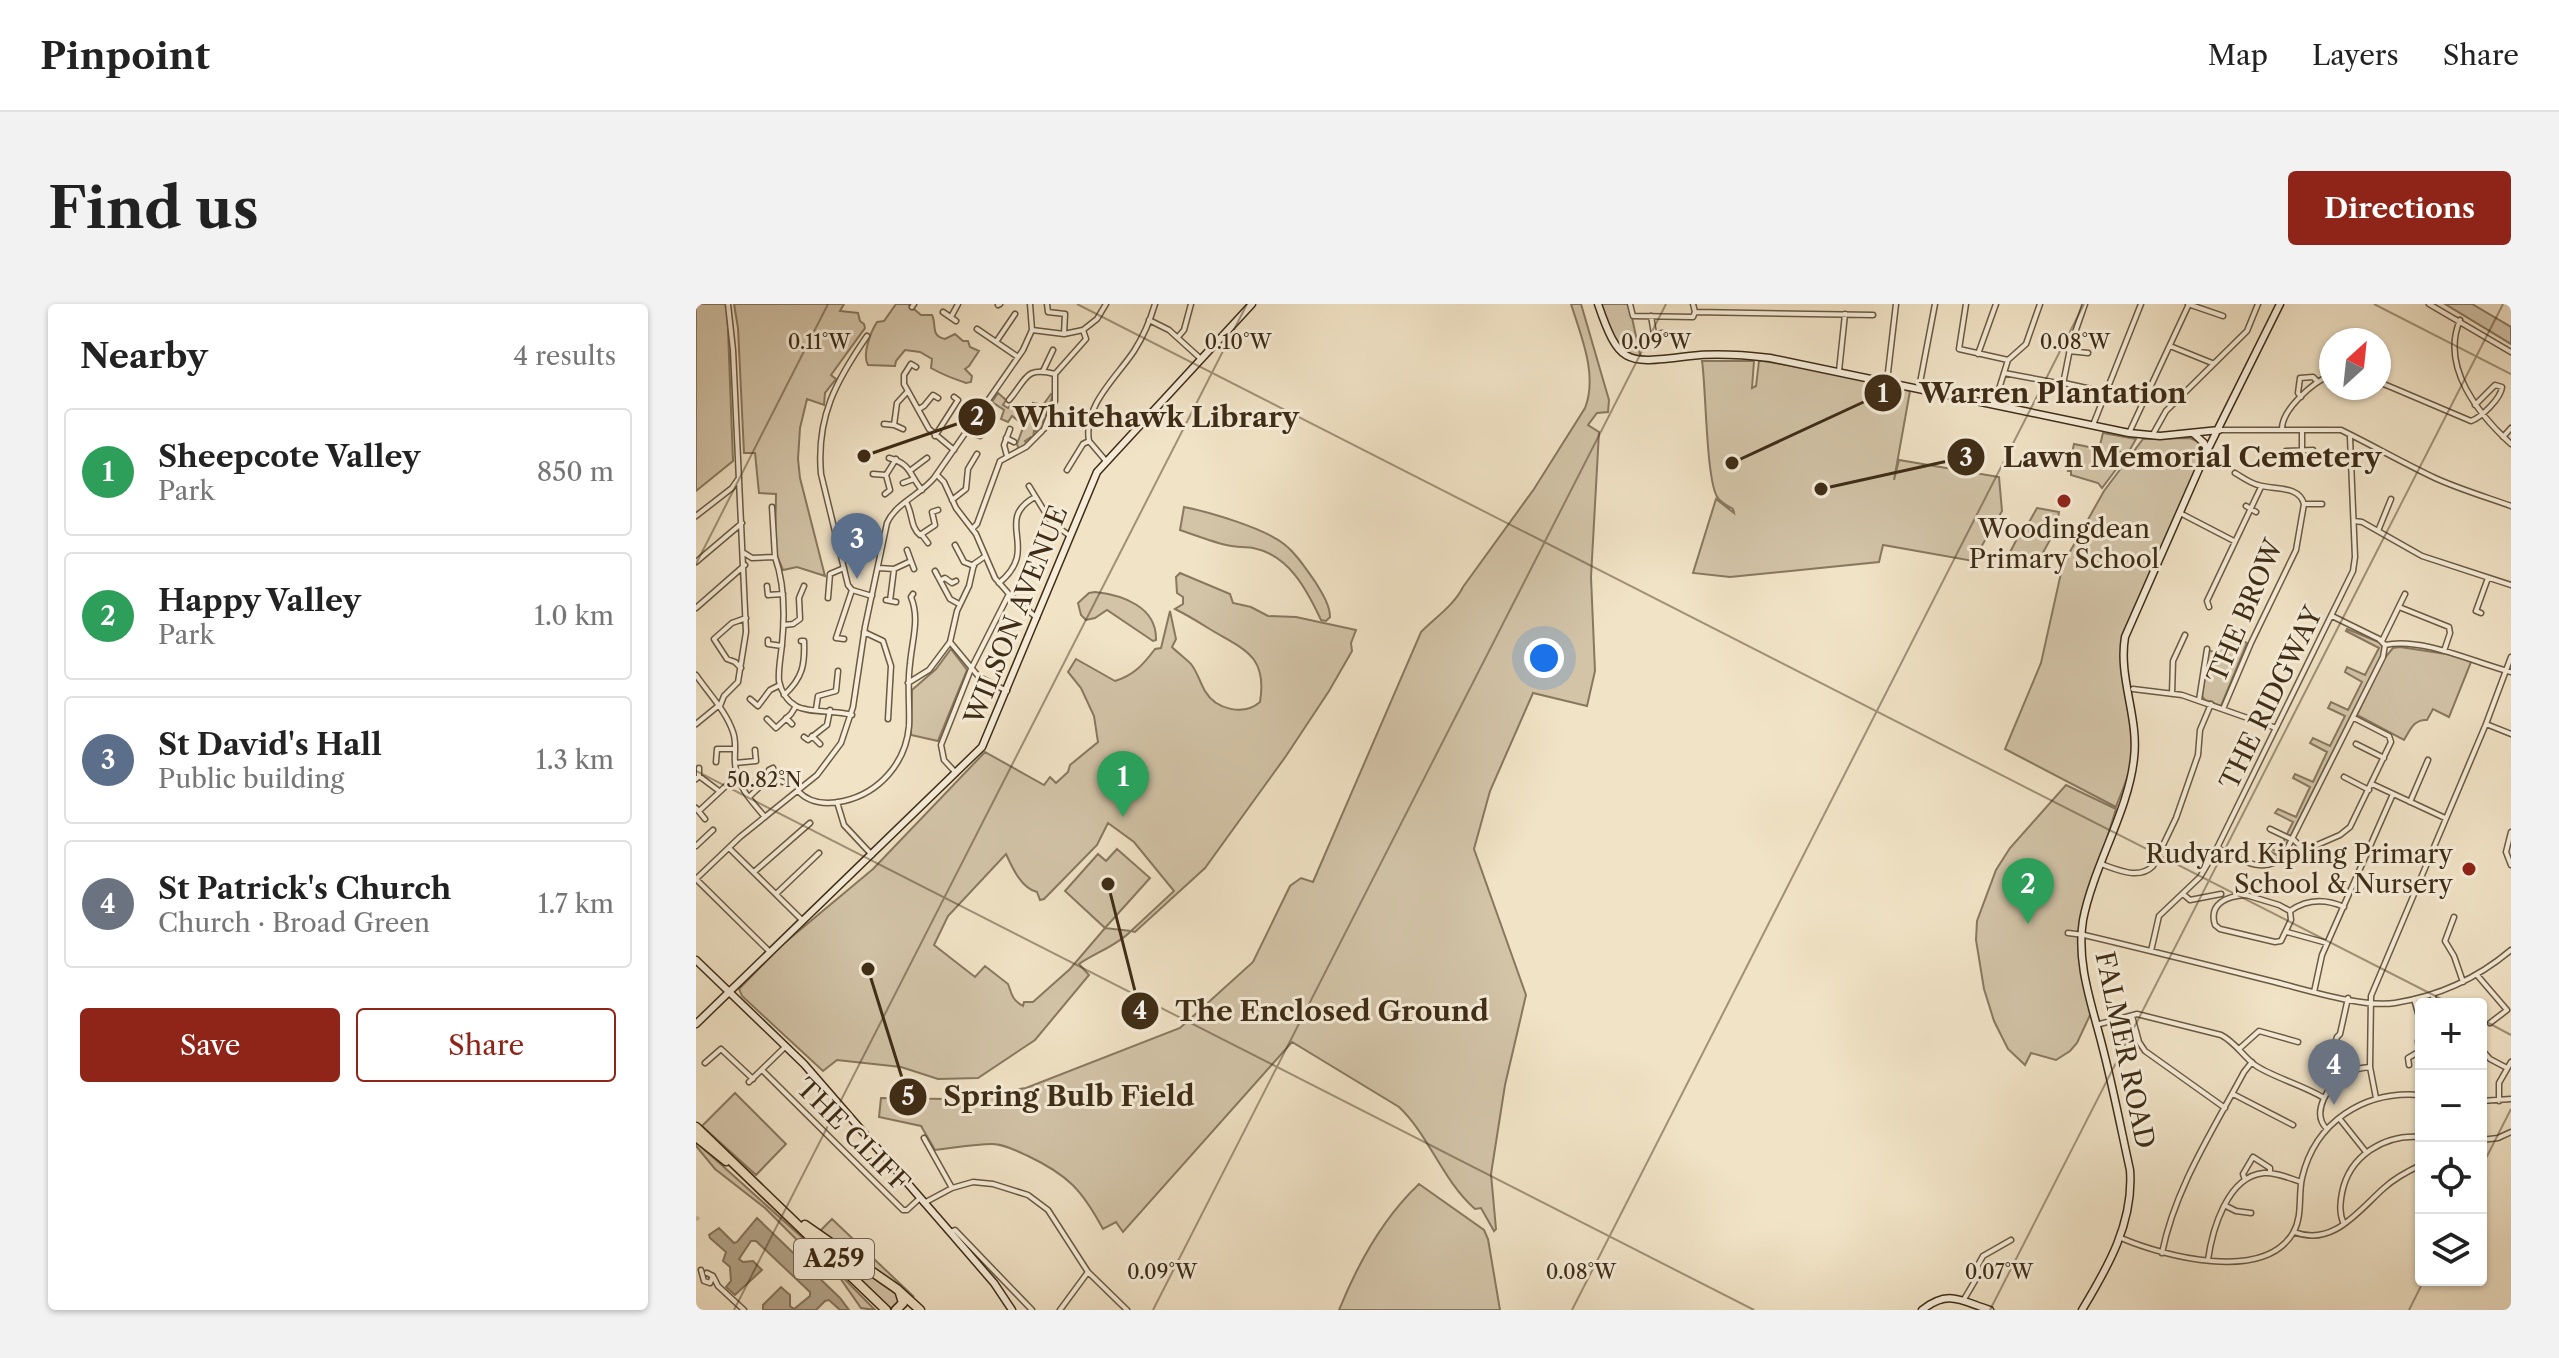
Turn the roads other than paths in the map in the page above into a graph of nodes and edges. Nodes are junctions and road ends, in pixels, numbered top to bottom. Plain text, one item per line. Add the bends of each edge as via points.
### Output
1 (728, 304) edge
2 (958, 304) edge
3 (1030, 304) edge
4 (1047, 304) edge
5 (1106, 304) edge
6 (1155, 304) edge
7 (1191, 304) edge
8 (1252, 304) edge
9 (1598, 304) edge
10 (1630, 304) edge
11 (1693, 304) edge
12 (1896, 304) edge
13 (1935, 304) edge
14 (1966, 304) edge
15 (1996, 304) edge
16 (2040, 304) edge
17 (2085, 304) edge
18 (2141, 304) edge
19 (2188, 304) edge
20 (2258, 304) edge
21 (2280, 304) edge
22 (2429, 304) edge
23 (943, 312) dead end
24 (1695, 312) junction
25 (1845, 314) junction
26 (1873, 315) dead end
27 (1651, 316) junction
28 (2223, 316) dead end
29 (1015, 319) dead end
30 (1149, 320) junction
31 (2460, 320) junction
32 (977, 329) dead end
33 (1032, 330) junction
34 (1083, 330) junction
35 (984, 333) junction
36 (1064, 334) junction
37 (867, 336) dead end
38 (1178, 337) junction
39 (980, 339) dead end
40 (1655, 340) dead end
41 (996, 342) junction
42 (2170, 346) junction
43 (2069, 351) junction
44 (1049, 352) dead end
45 (2511, 352) edge
46 (2088, 353) dead end
47 (1978, 354) junction
48 (1018, 357) junction
49 (1201, 359) junction
50 (2008, 360) junction
51 (914, 364) dead end
52 (2213, 364) junction
53 (1043, 371) junction
54 (1839, 371) junction
55 (2004, 373) junction
56 (1055, 374) junction
57 (2317, 381) joint
58 (1887, 382) junction
59 (2064, 383) junction
60 (2391, 387) edge
61 (1018, 389) junction
62 (1919, 389) junction
63 (2091, 389) dead end
64 (908, 391) junction
65 (1024, 393) dead end
66 (935, 395) dead end
67 (954, 397) dead end
68 (2301, 397) junction
69 (1009, 400) dead end
70 (2475, 405) junction
71 (1994, 406) junction
72 (919, 409) junction
73 (2482, 414) junction
74 (884, 424) dead end
75 (894, 425) junction
76 (993, 426) dead end
77 (2093, 427) junction
78 (2511, 428) edge
79 (903, 429) dead end
80 (1010, 429) dead end
81 (2219, 430) junction
82 (2282, 430) junction
83 (2302, 430) junction
84 (966, 432) junction
85 (2129, 433) junction
86 (2193, 433) junction
87 (935, 436) junction
88 (2152, 436) junction
89 (2350, 437) junction
90 (2503, 437) junction
91 (1006, 438) junction
92 (1089, 441) junction
93 (1014, 442) dead end
94 (2511, 444) edge
95 (954, 450) junction
96 (2302, 450) junction
97 (2313, 450) dead end
98 (2286, 451) dead end
99 (2206, 453) junction
100 (977, 454) dead end
101 (1007, 456) junction
102 (889, 458) dead end
103 (927, 458) dead end
104 (896, 459) junction
105 (965, 459) dead end
106 (1106, 461) junction
107 (971, 463) junction
108 (1068, 467) dead end
109 (911, 470) junction
110 (2235, 473) dead end
111 (873, 474) dead end
112 (886, 475) junction
113 (937, 475) junction
114 (739, 478) junction
115 (914, 479) junction
116 (903, 483) dead end
117 (1028, 485) dead end
118 (2262, 486) junction
119 (740, 487) junction
120 (732, 488) junction
121 (922, 490) junction
122 (885, 494) dead end
123 (1035, 497) junction
124 (952, 500) junction
125 (906, 502) junction
126 (2390, 502) dead end
127 (2304, 504) junction
128 (2322, 504) dead end
129 (2511, 506) edge
130 (772, 507) dead end
131 (933, 510) dead end
132 (2180, 513) junction
133 (696, 516) edge
134 (2354, 521) junction
135 (742, 523) junction
136 (912, 524) junction
137 (906, 526) dead end
138 (972, 529) junction
139 (735, 530) junction
140 (743, 531) junction
141 (2378, 531) junction
142 (922, 535) junction
143 (1070, 536) junction
144 (867, 538) dead end
145 (2235, 542) junction
146 (928, 543) dead end
147 (838, 545) junction
148 (955, 545) dead end
149 (907, 550) dead end
150 (744, 553) junction
151 (775, 557) junction
152 (984, 557) junction
153 (752, 558) junction
154 (911, 561) junction
155 (696, 562) edge
156 (744, 564) junction
157 (974, 566) junction
158 (844, 568) junction
159 (879, 568) junction
160 (894, 569) junction
161 (914, 569) dead end
162 (935, 571) dead end
163 (2488, 578) junction
164 (731, 579) junction
165 (745, 580) junction
166 (941, 580) junction
167 (956, 581) dead end
168 (999, 583) junction
169 (2511, 585) edge
170 (767, 586) dead end
171 (804, 586) dead end
172 (852, 590) junction
173 (783, 594) junction
174 (913, 594) dead end
175 (1009, 594) junction
176 (2405, 594) dead end
177 (872, 596) junction
178 (828, 598) dead end
179 (891, 601) dead end
180 (959, 604) junction
181 (2209, 607) dead end
182 (2399, 607) junction
183 (696, 608) edge
184 (2475, 611) dead end
185 (918, 612) junction
186 (925, 612) dead end
187 (2332, 616) junction
188 (746, 618) junction
189 (1037, 618) junction
190 (739, 622) junction
191 (784, 625) junction
192 (746, 626) junction
193 (864, 632) junction
194 (2185, 635) dead end
195 (844, 639) dead end
196 (801, 641) dead end
197 (950, 642) junction
198 (2384, 643) junction
199 (768, 644) dead end
200 (782, 646) junction
201 (2207, 649) dead end
202 (2444, 651) junction
203 (742, 657) junction
204 (2511, 657) edge
205 (735, 662) junction
206 (741, 668) junction
207 (971, 669) junction
208 (838, 671) dead end
209 (2508, 672) edge
210 (696, 675) edge
211 (908, 683) junction
212 (780, 685) junction
213 (2133, 689) dead end
214 (1007, 691) junction
215 (2172, 694) junction
216 (784, 695) junction
217 (825, 695) junction
218 (710, 696) junction
219 (722, 699) junction
220 (750, 699) dead end
221 (2199, 700) junction
222 (824, 703) dead end
223 (2211, 704) junction
224 (719, 706) junction
225 (796, 706) junction
226 (816, 709) junction
227 (2223, 709) junction
228 (830, 710) junction
229 (852, 715) junction
230 (887, 715) dead end
231 (786, 718) junction
232 (2353, 718) junction
233 (767, 719) dead end
234 (696, 724) edge
235 (792, 724) dead end
236 (2486, 724) junction
237 (2277, 729) junction
238 (2511, 734) edge
239 (812, 736) junction
240 (804, 737) dead end
241 (820, 744) dead end
242 (2359, 744) dead end
243 (735, 749) junction
244 (755, 750) dead end
245 (2384, 758) junction
246 (716, 762) dead end
247 (735, 763) junction
248 (2425, 763) dead end
249 (699, 768) dead end
250 (773, 768) dead end
251 (956, 773) junction
252 (771, 776) junction
253 (2344, 777) dead end
254 (698, 778) edge
255 (738, 779) junction
256 (783, 782) dead end
257 (2371, 787) junction
258 (719, 791) junction
259 (798, 791) junction
260 (2393, 794) junction
261 (749, 797) junction
262 (837, 802) junction
263 (2410, 802) junction
264 (698, 809) edge
265 (765, 817) junction
266 (2445, 818) junction
267 (705, 819) dead end
268 (810, 823) dead end
269 (2270, 829) dead end
270 (713, 830) dead end
271 (2511, 832) edge
272 (2293, 840) junction
273 (696, 846) edge
274 (729, 848) junction
275 (2217, 848) junction
276 (2305, 851) junction
277 (819, 853) dead end
278 (872, 855) junction
279 (2282, 858) junction
280 (2101, 864) junction
281 (2511, 865) edge
282 (754, 872) junction
283 (696, 879) edge
284 (776, 894) junction
285 (2183, 894) junction
286 (2221, 894) dead end
287 (2344, 907) junction
288 (2290, 911) junction
289 (2454, 917) dead end
290 (803, 921) junction
291 (2287, 932) junction
292 (2068, 933) dead end
293 (2082, 934) junction
294 (2327, 943) junction
295 (2511, 950) edge
296 (2151, 951) junction
297 (770, 952) junction
298 (696, 960) edge
299 (2477, 975) junction
300 (2463, 982) junction
301 (719, 983) junction
302 (729, 992) junction
303 (2314, 992) junction
304 (2432, 994) junction
305 (2348, 998) junction
306 (2434, 998) edge
307 (2414, 999) junction
308 (718, 1002) junction
309 (2370, 1002) junction
310 (2415, 1003) edge
311 (2509, 1009) edge
312 (2132, 1016) junction
313 (2490, 1023) dead end
314 (696, 1024) edge
315 (2096, 1025) junction
316 (2298, 1042) dead end
317 (786, 1046) junction
318 (2319, 1048) dead end
319 (2239, 1049) junction
320 (2415, 1054) edge
321 (2487, 1056) edge
322 (2252, 1062) junction
323 (2511, 1062) edge
324 (705, 1063) dead end
325 (2409, 1065) dead end
326 (2370, 1067) junction
327 (2507, 1068) junction
328 (762, 1070) junction
329 (2233, 1094) junction
330 (2415, 1095) edge
331 (2324, 1098) junction
332 (2376, 1098) junction
333 (2511, 1099) edge
334 (2487, 1101) edge
335 (2499, 1101) junction
336 (2225, 1108) junction
337 (2339, 1118) junction
338 (2293, 1125) dead end
339 (696, 1127) edge
340 (2327, 1129) junction
341 (2511, 1132) edge
342 (696, 1137) edge
343 (2415, 1137) edge
344 (2487, 1139) edge
345 (925, 1141) dead end
346 (722, 1151) junction
347 (2366, 1152) junction
348 (2415, 1169) edge
349 (2270, 1173) junction
350 (2245, 1180) junction
351 (2301, 1182) junction
352 (757, 1187) junction
353 (952, 1188) junction
354 (922, 1201) junction
355 (2226, 1206) junction
356 (2251, 1213) dead end
357 (2344, 1224) junction
358 (2294, 1232) junction
359 (2121, 1238) junction
360 (2011, 1240) dead end
361 (964, 1244) junction
362 (2162, 1253) junction
363 (2208, 1260) junction
364 (698, 1268) edge
365 (1985, 1271) dead end
366 (1088, 1272) junction
367 (1976, 1272) junction
368 (705, 1275) junction
369 (714, 1283) junction
370 (897, 1289) junction
371 (1963, 1301) junction
372 (744, 1310) edge
373 (887, 1310) edge
374 (896, 1310) edge
375 (920, 1310) edge
376 (1012, 1310) edge
377 (1032, 1310) edge
378 (1060, 1310) edge
379 (1127, 1310) edge
380 (1922, 1310) edge
381 (1990, 1310) edge
382 (2082, 1310) edge

1 - 114 street
2 - 23 street via 954,319
3 - 33 street
4 - 36 street via 1048,312 1065,311
5 - 34 street
6 - 30 street
7 - 38 street
8 - 49 street, WILSON AVENUE
9 - 54 street via 1613,342 1638,360 1738,355
10 - 27 street via 1632,316
11 - 24 street
12 - 58 street
13 - 62 street
14 - 47 street via 1959,348
15 - 47 street
16 - 50 street via 2027,343
17 - 43 street
18 - 77 street
19 - 28 street
19 - 42 street
20 - 52 street via 2247,331
21 - 81 street, FALMER ROAD
22 - 31 street
24 - 25 street
24 - 27 street via 1693,317
25 - 26 street
25 - 54 street
27 - 40 street via 1660,334
29 - 41 street
30 - 38 street
30 - 92 street via 1095,406
31 - 45 street
31 - 70 street via 2458,367
32 - 35 street
33 - 36 street
33 - 48 street
34 - 36 street
34 - 56 street via 1086,342
35 - 39 street
35 - 41 street
37 - 147 street via 828,402 820,434 821,474
38 - 49 street
41 - 48 street
42 - 52 street
42 - 85 street
43 - 46 street
43 - 59 street
44 - 53 street
47 - 50 street
48 - 84 street
49 - 106 street, WILSON AVENUE
50 - 55 street
51 - 64 street via 903,377
52 - 88 street via 2166,411
53 - 56 street
53 - 61 street via 1031,373
54 - 58 street
55 - 59 street
55 - 71 street
56 - 101 street via 1055,401 1040,432
57 - 68 street
57 - 68 street via 2300,378
58 - 62 street
59 - 63 street
60 - 73 street via 2470,421
61 - 65 street
61 - 69 street
62 - 71 street
64 - 72 street
64 - 75 street via 897,403
66 - 72 street
67 - 87 street via 958,400
68 - 82 street via 2283,419
70 - 73 street
70 - 73 street via 2495,385 2501,386 2502,392
71 - 77 street
72 - 87 street
73 - 90 street
74 - 75 street
75 - 79 street
76 - 84 street via 980,436
77 - 85 street
78 - 90 street
80 - 91 street
81 - 82 street
81 - 86 street
81 - 99 street, FALMER ROAD
82 - 83 street
83 - 89 street via 2341,430
83 - 96 street
84 - 95 street
85 - 88 street
86 - 88 street
86 - 99 street
87 - 95 street
89 - 129 street via 2435,478
89 - 134 street, THE RIDGWAY
90 - 94 street
91 - 93 street
91 - 101 street
92 - 106 street
92 - 108 street
95 - 113 street
96 - 97 street
96 - 98 street
99 - 132 street, FALMER ROAD
100 - 107 street
101 - 138 street via 998,464
102 - 104 street
103 - 109 street
104 - 109 street
104 - 112 street
105 - 107 street
106 - 143 street, WILSON AVENUE
107 - 124 street via 967,487
109 - 115 street
110 - 118 street
111 - 112 street
112 - 122 street via 890,490
113 - 121 street
113 - 124 street
114 - 119 street
114 - 120 street
115 - 116 street
115 - 121 street
117 - 123 street
118 - 127 street via 2296,493
118 - 145 street
119 - 120 street
119 - 135 street
120 - 133 street
121 - 125 street
123 - 143 street via 1051,522
123 - 168 street via 1016,518 1018,560
124 - 138 street
125 - 136 street
125 - 159 street via 887,523
126 - 141 street
127 - 128 street
127 - 227 street, THE BROW via 2296,550
130 - 151 street
131 - 142 street via 935,525
132 - 145 street
132 - 280 street, FALMER ROAD via 2125,637 2123,664 2134,757
134 - 141 street
134 - 187 street, THE RIDGWAY via 2355,563
135 - 139 street
135 - 140 street
136 - 137 street
136 - 142 street
138 - 152 street
139 - 140 street
139 - 155 street
140 - 150 street
141 - 163 street via 2417,554
142 - 146 street
143 - 189 street, WILSON AVENUE
144 - 147 street
145 - 181 street
147 - 158 street
148 - 157 street via 964,562
149 - 154 street
150 - 153 street
150 - 156 street
151 - 153 street
151 - 173 street
152 - 157 street
152 - 168 street
153 - 156 street
154 - 160 street
154 - 161 street
156 - 164 street
156 - 165 street
157 - 180 street
158 - 172 street
158 - 178 street via 830,574
159 - 160 street
159 - 177 street
160 - 179 street
162 - 166 street
163 - 169 street
163 - 184 street
164 - 165 street
164 - 183 street
165 - 188 street
166 - 167 street
166 - 180 street via 950,599
168 - 175 street
170 - 173 street via 768,597
171 - 191 street via 800,619
172 - 177 street
172 - 195 street via 837,625 836,638
173 - 191 street
174 - 185 street
175 - 189 street
175 - 207 street
176 - 182 street
177 - 193 street
180 - 197 street
182 - 198 street
182 - 202 street via 2447,626
185 - 186 street
185 - 211 street
187 - 198 street
187 - 237 street, THE RIDGWAY
188 - 190 street
188 - 192 street
189 - 214 street, WILSON AVENUE
190 - 192 street
190 - 205 street via 714,640 727,660
191 - 200 street
192 - 203 street
193 - 229 street
193 - 230 street via 886,647 891,666
194 - 215 street via 2173,661
196 - 216 street via 805,664
197 - 207 street
197 - 211 street via 929,670
198 - 202 street
198 - 232 street
199 - 200 street
200 - 212 street
201 - 221 street
202 - 209 street
203 - 205 street
203 - 206 street
204 - 209 street
205 - 206 street
206 - 219 street via 738,684
207 - 214 street
207 - 251 street via 941,745 944,760
208 - 217 street via 836,691
209 - 236 street
210 - 218 street
211 - 262 street via 908,735 898,761 872,789
212 - 216 street
212 - 220 street via 758,706
213 - 215 street
214 - 251 street, WILSON AVENUE via 984,744
215 - 221 street
216 - 225 street
217 - 222 street
217 - 226 street via 817,697
218 - 219 street
218 - 224 street
219 - 224 street
221 - 223 street
223 - 227 street
223 - 280 street via 2176,818 2152,868 2137,874
224 - 234 street
224 - 243 street via 733,731
225 - 226 street
225 - 231 street
226 - 228 street
227 - 237 street
228 - 229 street
228 - 239 street via 827,725
229 - 259 street via 829,761
231 - 233 street via 776,728
231 - 235 street
232 - 245 street via 2389,736
232 - 272 street
236 - 238 street
236 - 266 street
237 - 275 street, THE RIDGWAY
239 - 240 street
239 - 241 street
242 - 245 street
243 - 246 street via 717,749
243 - 247 street
244 - 247 street via 758,764
245 - 257 street
247 - 255 street
248 - 263 street
249 - 254 street
250 - 252 street
251 - 278 street, WILSON AVENUE
252 - 256 street
252 - 261 street
253 - 257 street
254 - 258 street
255 - 258 street
255 - 261 street
257 - 260 street
257 - 276 street via 2350,827
258 - 264 street
259 - 262 street via 810,801
259 - 265 street
260 - 263 street
260 - 287 street
261 - 265 street
262 - 278 street via 846,828
263 - 266 street
264 - 267 street
265 - 274 street
266 - 309 street
268 - 282 street
269 - 272 street
270 - 273 street
271 - 281 street via 2506,852
272 - 276 street
272 - 279 street
274 - 282 street
274 - 283 street
275 - 279 street via 2261,867
275 - 285 street, THE RIDGWAY
276 - 279 street
277 - 284 street
278 - 290 street, WILSON AVENUE
280 - 293 street, FALMER ROAD
282 - 284 street
283 - 297 street
284 - 290 street
285 - 286 street via 2190,900
285 - 296 street, THE RIDGWAY via 2159,916
287 - 288 street via 2326,900
287 - 294 street
288 - 291 street
288 - 291 street via 2242,895 2220,902 2213,913 2215,925 2225,930 2275,942
289 - 300 street via 2445,943
290 - 297 street, WILSON AVENUE
291 - 294 street
292 - 293 street
293 - 296 street
293 - 315 street, FALMER ROAD via 2083,967
294 - 303 street
295 - 299 street
296 - 303 street
297 - 302 street, WILSON AVENUE
298 - 301 street
299 - 300 street
299 - 311 street
300 - 304 street
301 - 302 street
301 - 308 street
302 - 308 street, WILSON AVENUE
302 - 317 street
303 - 305 street
304 - 306 street
304 - 307 street
305 - 309 street
305 - 318 street via 2333,1049
307 - 309 street
307 - 310 street
308 - 314 street, WILSON AVENUE
309 - 326 street
311 - 313 street
312 - 315 street
312 - 319 street via 2221,1035
312 - 336 street via 2145,1051
315 - 359 street, FALMER ROAD via 2130,1170
316 - 319 street via 2259,1031
317 - 328 street
317 - 354 street
319 - 322 street
320 - 325 street via 2408,1058
321 - 327 street
322 - 329 street
322 - 331 street
323 - 327 street
324 - 328 street via 722,1049 751,1081
326 - 331 street via 2341,1077
326 - 332 street
327 - 335 street via 2499,1083
328 - 354 street, THE CLIFF via 903,1210
329 - 336 street
329 - 338 street
330 - 332 street
331 - 340 street via 2320,1120
332 - 337 street
333 - 335 street
334 - 335 street
336 - 362 street via 2179,1197
337 - 340 street
337 - 347 street
339 - 346 main road, A259
340 - 351 street
341 - 344 street
342 - 352 main road
343 - 347 street via 2392,1139
345 - 353 street
346 - 352 main road, A259
346 - 370 main road, A259 via 816,1234
347 - 357 street via 2344,1184
348 - 357 street
349 - 350 street
349 - 350 street via 2253,1157
349 - 351 street
350 - 355 street
351 - 358 street
352 - 373 main road, A259
353 - 354 street
353 - 366 street via 991,1183 1034,1199 1054,1216
354 - 361 street
355 - 356 street
355 - 363 street
357 - 358 street via 2319,1235
358 - 363 street via 2266,1254
359 - 362 street
359 - 382 street, FALMER ROAD
360 - 367 street via 1983,1256
361 - 376 street
361 - 377 street
362 - 363 street
364 - 368 street
365 - 367 street
366 - 378 street
366 - 379 street
367 - 371 street
368 - 369 street
368 - 369 street via 704,1281
369 - 372 street
370 - 374 main road, A259 via 903,1300
370 - 375 main road, A259
371 - 380 street via 1940,1298
371 - 381 street

